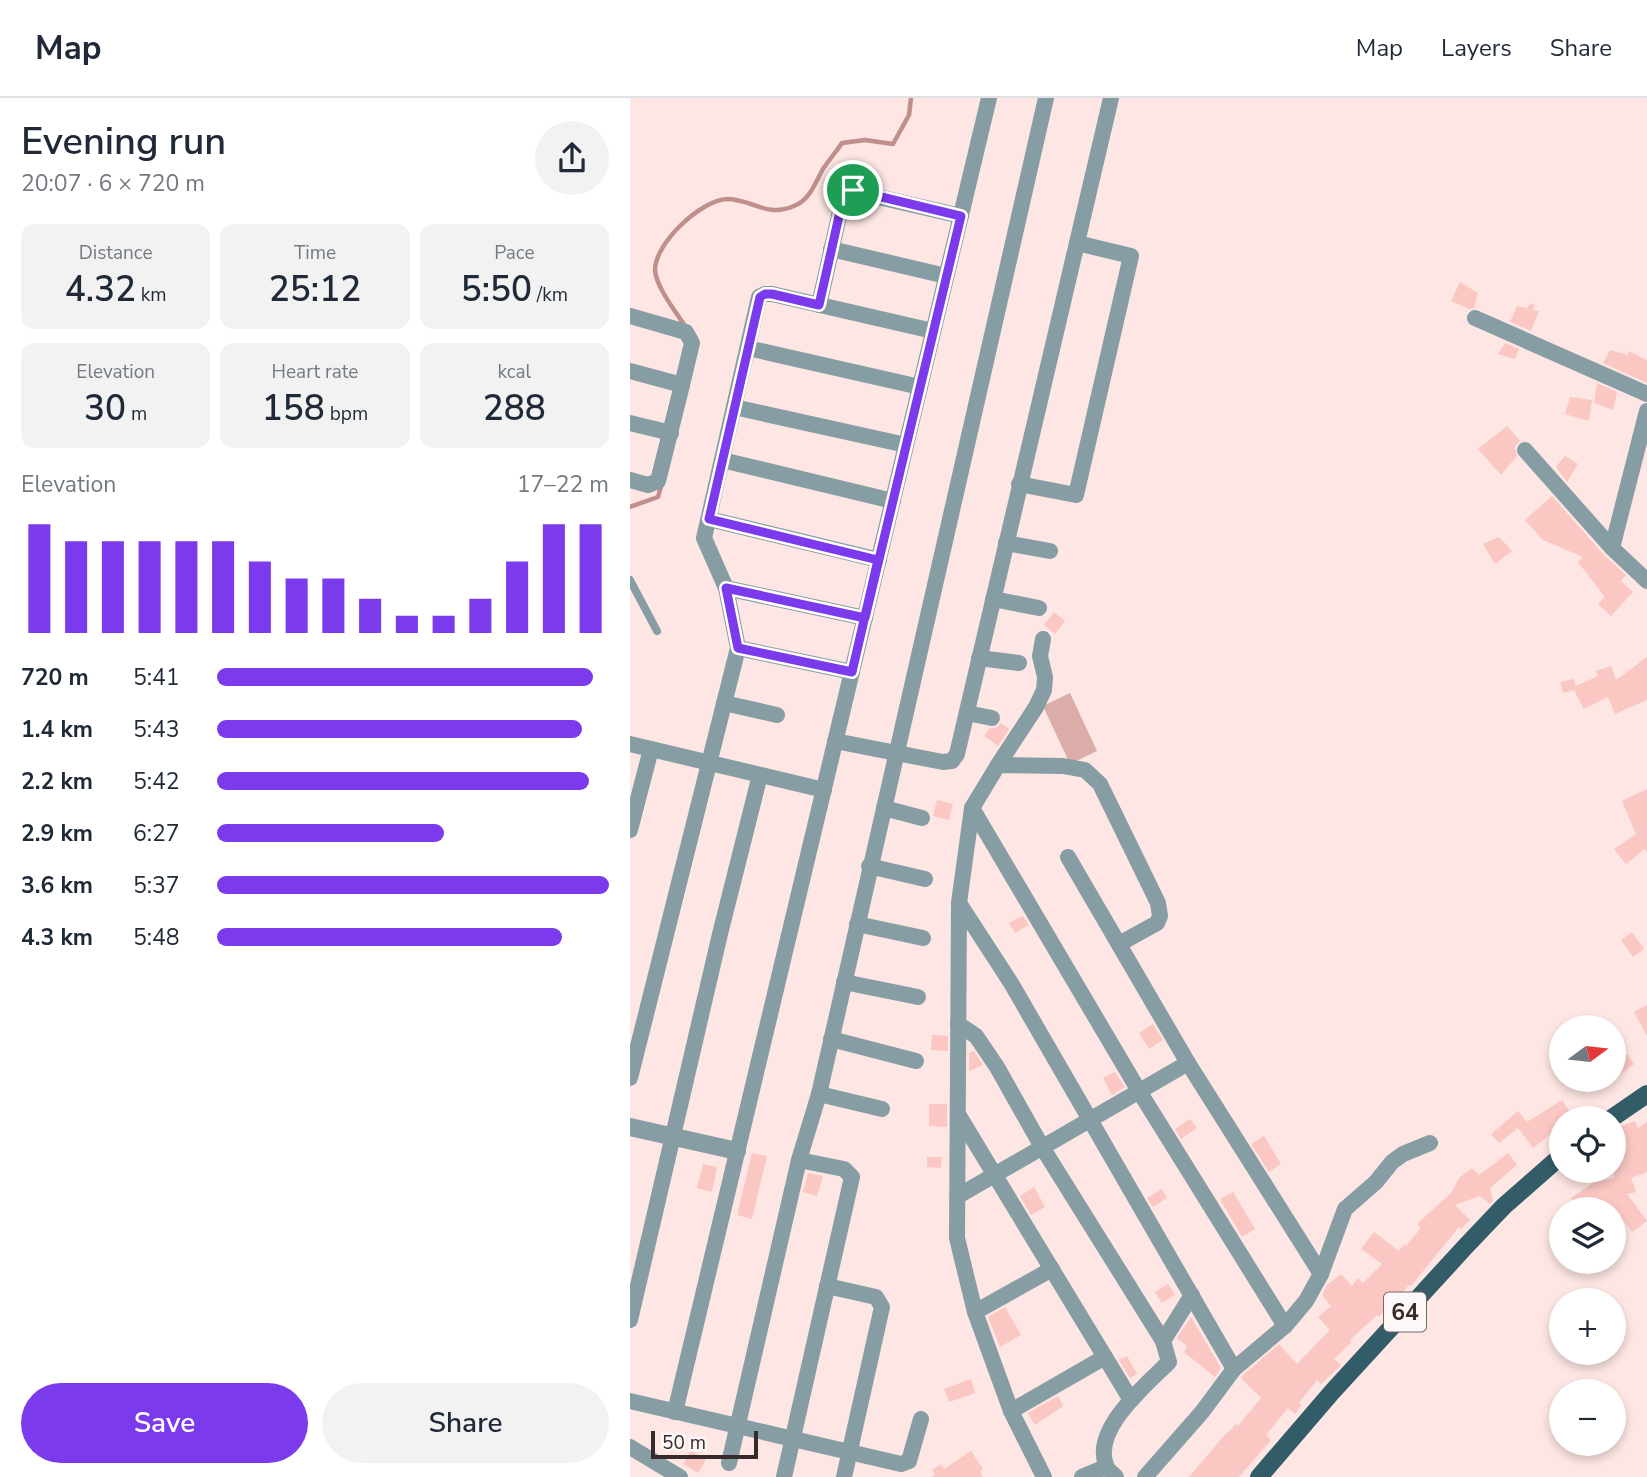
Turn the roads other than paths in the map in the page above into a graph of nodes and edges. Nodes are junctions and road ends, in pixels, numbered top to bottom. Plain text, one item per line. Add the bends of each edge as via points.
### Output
1 (989, 98) edge
2 (1046, 98) edge
3 (1111, 98) edge
4 (961, 216) junction
5 (1077, 243) junction
6 (831, 248) junction
7 (946, 276) junction
8 (819, 305) junction
9 (630, 316) edge
10 (1475, 318) dead end
11 (933, 331) junction
12 (748, 348) junction
13 (630, 371) edge
14 (682, 385) junction
15 (920, 387) junction
16 (1647, 394) edge
17 (734, 407) junction
18 (1647, 411) edge
19 (630, 423) edge
20 (671, 433) junction
21 (906, 445) junction
22 (1525, 450) dead end
23 (722, 460) junction
24 (630, 480) edge
25 (1019, 484) junction
26 (892, 501) junction
27 (709, 519) junction
28 (1006, 542) junction
29 (1612, 548) junction
30 (1050, 551) dead end
31 (878, 560) junction
32 (630, 580) edge
33 (1647, 581) edge
34 (726, 588) junction
35 (993, 599) junction
36 (1039, 608) dead end
37 (865, 618) junction
38 (657, 631) dead end
39 (1042, 639) dead end
40 (738, 648) junction
41 (979, 658) junction
42 (1019, 663) dead end
43 (852, 672) junction
44 (724, 703) junction
45 (967, 713) junction
46 (777, 715) dead end
47 (992, 718) dead end
48 (835, 741) junction
49 (630, 744) edge
50 (651, 749) junction
51 (898, 753) junction
52 (709, 763) junction
53 (998, 765) junction
54 (760, 775) junction
55 (824, 790) junction
56 (884, 808) junction
57 (972, 808) junction
58 (922, 818) dead end
59 (630, 830) edge
60 (1068, 857) dead end
61 (869, 866) junction
62 (925, 879) dead end
63 (959, 903) junction
64 (857, 924) junction
65 (923, 938) dead end
66 (1119, 944) junction
67 (844, 982) junction
68 (918, 997) dead end
69 (958, 1024) junction
70 (831, 1040) junction
71 (916, 1061) dead end
72 (1188, 1063) junction
73 (630, 1078) edge
74 (1139, 1091) junction
75 (818, 1094) junction
76 (1647, 1094) edge
77 (882, 1108) dead end
78 (1626, 1108) edge
79 (958, 1114) junction
80 (1090, 1120) junction
81 (630, 1127) edge
82 (674, 1136) junction
83 (1430, 1143) dead end
84 (1042, 1147) junction
85 (737, 1151) junction
86 (799, 1160) junction
87 (1549, 1167) edge
88 (995, 1175) junction
89 (958, 1196) junction
90 (1052, 1269) junction
91 (1321, 1274) junction
92 (827, 1286) junction
93 (1192, 1296) junction
94 (975, 1312) junction
95 (630, 1320) edge
96 (1285, 1326) junction
97 (1163, 1341) junction
98 (1105, 1357) junction
99 (1234, 1369) junction
100 (1131, 1400) junction
101 (630, 1401) edge
102 (1011, 1411) junction
103 (675, 1412) junction
104 (921, 1419) dead end
105 (737, 1426) junction
106 (793, 1439) junction
107 (630, 1447) edge
108 (850, 1452) junction
109 (729, 1463) dead end
110 (1111, 1472) edge
111 (670, 1474) edge
112 (784, 1477) edge
113 (844, 1477) edge
114 (1044, 1477) edge
115 (1082, 1477) edge
116 (1145, 1477) edge
117 (1259, 1477) edge

1 - 4 street
2 - 51 street
3 - 5 street
4 - 6 street via 848,190
4 - 7 street
5 - 25 street
5 - 25 street via 1131,256 1076,495
6 - 7 street
6 - 8 street
7 - 11 street
8 - 11 street
8 - 12 street via 765,294 760,297
9 - 14 street via 690,337
10 - 16 street
11 - 15 street
12 - 15 street
12 - 17 street
13 - 14 street
14 - 20 street
15 - 21 street
17 - 21 street
17 - 23 street
18 - 29 street
19 - 20 street
20 - 24 street via 658,481 648,485
21 - 26 street
22 - 29 street
23 - 26 street
23 - 27 street
25 - 28 street
26 - 31 street
27 - 31 street
27 - 34 street via 704,538
28 - 30 street
28 - 35 street
29 - 33 street
31 - 37 street
32 - 38 lane
34 - 37 street
34 - 40 street
35 - 36 street
35 - 41 street
37 - 43 street
39 - 53 street via 1044,691
40 - 43 street
40 - 44 street
41 - 42 street
41 - 45 street
43 - 48 street
44 - 46 street
44 - 52 street
45 - 47 street
45 - 51 street via 952,761
48 - 51 street
48 - 55 street
49 - 50 street
50 - 52 street
50 - 59 street
51 - 56 street
52 - 54 street
52 - 73 street
53 - 57 street
53 - 66 street via 1085,770 1100,784 1158,903 1160,916 1157,923
54 - 55 street
54 - 82 street
55 - 85 street
56 - 58 street
56 - 61 street
57 - 63 street
57 - 74 street
60 - 66 street
61 - 62 street
61 - 64 street
63 - 69 street
63 - 80 street
64 - 65 street
64 - 67 street
66 - 72 street
67 - 68 street
67 - 70 street
69 - 79 street
69 - 84 street via 983,1046
70 - 71 street
70 - 75 street
72 - 74 street
72 - 91 street
74 - 80 street
74 - 96 street
75 - 77 street
75 - 86 street
76 - 78 main road
79 - 88 street
79 - 89 street
80 - 84 street
80 - 93 street
81 - 82 street
82 - 85 street
82 - 95 street
83 - 91 street via 1397,1158 1345,1209
84 - 88 street
84 - 97 street
85 - 103 street
86 - 92 street via 844,1169 852,1177
86 - 105 street
87 - 117 main road, 64 via 1465,1247
88 - 89 street
88 - 90 street
89 - 94 street via 957,1238
90 - 94 street
90 - 98 street
91 - 96 street
92 - 106 street
92 - 108 street via 876,1297 882,1307
93 - 97 street
93 - 99 street
94 - 102 street
96 - 99 street
97 - 100 street via 1169,1362
98 - 100 street
98 - 102 street
99 - 116 street
100 - 110 street via 1105,1439
101 - 103 street
102 - 114 street
103 - 105 street
104 - 108 street via 909,1461 901,1464
105 - 106 street
105 - 109 street
106 - 108 street
106 - 112 street
107 - 111 street
108 - 113 street
110 - 115 street

